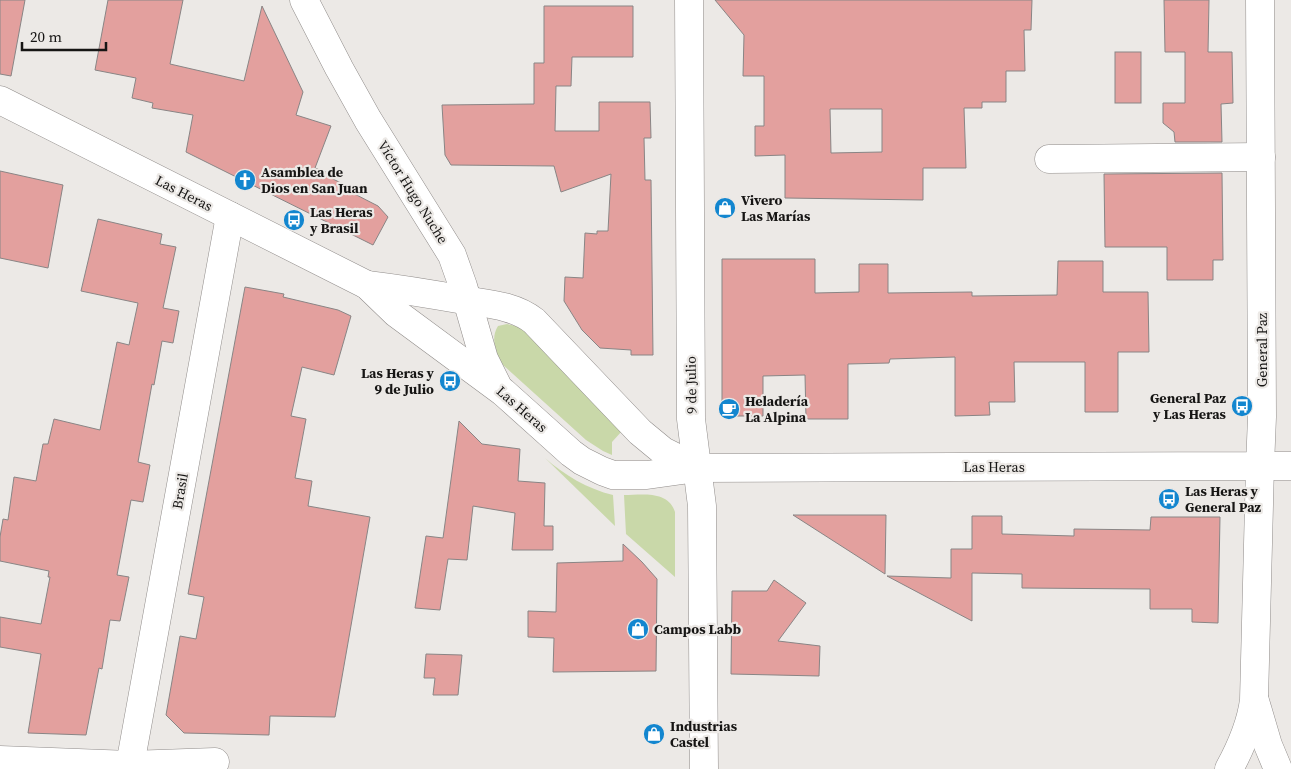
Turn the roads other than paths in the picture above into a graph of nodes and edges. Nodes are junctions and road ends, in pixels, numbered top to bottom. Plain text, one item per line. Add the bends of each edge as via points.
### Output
1 (304, 0) edge
2 (689, 0) edge
3 (1260, 0) edge
4 (0, 100) edge
5 (1261, 157) junction
6 (1049, 158) dead end
7 (230, 216) junction
8 (367, 285) junction
9 (467, 301) junction
10 (503, 392) junction
11 (1260, 466) junction
12 (1291, 466) edge
13 (697, 468) junction
14 (1254, 700) junction
15 (0, 760) edge
16 (215, 762) dead end
17 (130, 765) junction
18 (704, 769) edge
19 (1229, 769) edge
20 (1278, 769) edge

1 - 9 street, Víctor Hugo Nuche via 368,120 446,246 458,270
2 - 13 street, 9 de Julio via 691,419
3 - 5 street, General Paz
4 - 7 street, Las Heras
5 - 6 street
5 - 11 street, General Paz
7 - 8 street, Las Heras
7 - 17 street, Brasil
8 - 9 street, Las Heras
8 - 10 street, Las Heras via 396,312
9 - 10 street, Víctor Hugo Nuche via 484,359
9 - 13 street, Las Heras via 507,307 526,315 640,432 663,451
10 - 13 street, Las Heras via 571,453 602,471 647,476
11 - 12 street, Las Heras
11 - 13 street, Las Heras
11 - 14 street, General Paz
13 - 18 street, 9 de Julio via 702,506
14 - 19 street, General Paz via 1245,736
14 - 20 street, General Paz
15 - 17 street
16 - 17 street

